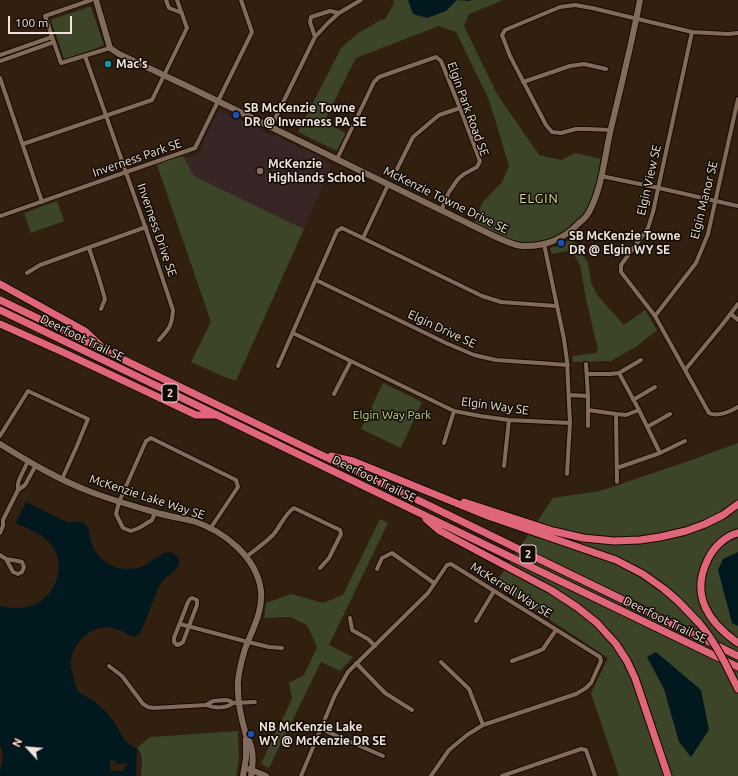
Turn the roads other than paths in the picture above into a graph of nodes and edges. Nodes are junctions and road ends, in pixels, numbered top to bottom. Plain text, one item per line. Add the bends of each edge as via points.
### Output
1 (91, 0) edge
2 (96, 0) edge
3 (166, 0) edge
4 (178, 0) edge
5 (241, 0) edge
6 (361, 0) edge
7 (640, 0) edge
8 (182, 13) junction
9 (339, 13) junction
10 (636, 18) junction
11 (692, 32) junction
12 (738, 32) edge
13 (315, 37) junction
14 (53, 40) junction
15 (110, 48) junction
16 (0, 55) edge
17 (85, 56) junction
18 (0, 61) edge
19 (606, 69) dead end
20 (164, 75) junction
21 (0, 78) edge
22 (523, 82) junction
23 (738, 99) edge
24 (218, 101) junction
25 (460, 108) junction
26 (106, 115) junction
27 (271, 127) junction
28 (611, 130) junction
29 (23, 144) junction
30 (337, 159) junction
31 (396, 168) dead end
32 (126, 172) junction
33 (601, 176) junction
34 (388, 185) junction
35 (658, 188) junction
36 (716, 200) junction
37 (42, 202) junction
38 (738, 206) edge
39 (441, 211) junction
40 (0, 216) edge
41 (146, 227) junction
42 (362, 238) junction
43 (544, 244) junction
44 (89, 248) junction
45 (27, 273) dead end
46 (316, 280) junction
47 (0, 284) edge
48 (0, 300) edge
49 (738, 304) edge
50 (556, 306) junction
51 (101, 309) dead end
52 (0, 310) edge
53 (731, 314) junction
54 (655, 316) junction
55 (738, 320) edge
56 (0, 324) edge
57 (293, 333) junction
58 (160, 340) dead end
59 (107, 352) junction
60 (641, 360) dead end
61 (350, 361) junction
62 (586, 364) dead end
63 (568, 365) junction
64 (278, 366) dead end
65 (686, 370) junction
66 (618, 373) junction
67 (587, 374) junction
68 (655, 387) dead end
69 (334, 394) dead end
70 (569, 395) junction
71 (588, 396) junction
72 (633, 400) junction
73 (738, 407) edge
74 (454, 410) junction
75 (588, 410) junction
76 (639, 410) junction
77 (616, 414) junction
78 (670, 414) dead end
79 (217, 416) junction
80 (509, 420) junction
81 (570, 424) junction
82 (588, 426) dead end
83 (647, 427) junction
84 (0, 436) edge
85 (685, 441) dead end
86 (444, 443) dead end
87 (0, 444) edge
88 (317, 453) junction
89 (660, 453) junction
90 (28, 461) junction
91 (36, 465) junction
92 (504, 466) dead end
93 (617, 468) junction
94 (567, 474) dead end
95 (62, 479) junction
96 (617, 482) dead end
97 (18, 490) junction
98 (442, 498) junction
99 (119, 502) junction
100 (738, 504) edge
101 (155, 513) junction
102 (418, 513) junction
103 (2, 521) edge
104 (210, 529) junction
105 (738, 532) edge
106 (0, 533) edge
107 (0, 555) edge
108 (246, 556) junction
109 (6, 559) junction
110 (320, 568) dead end
111 (377, 569) dead end
112 (434, 583) junction
113 (494, 591) junction
114 (350, 618) dead end
115 (476, 622) dead end
116 (180, 624) junction
117 (189, 627) junction
118 (556, 630) junction
119 (248, 642) junction
120 (738, 643) edge
121 (375, 646) junction
122 (282, 648) dead end
123 (738, 656) edge
124 (512, 661) dead end
125 (441, 662) dead end
126 (356, 663) junction
127 (109, 666) dead end
128 (738, 667) edge
129 (738, 689) edge
130 (255, 702) dead end
131 (236, 703) junction
132 (412, 710) dead end
133 (483, 726) junction
134 (321, 729) junction
135 (246, 735) junction
136 (383, 756) dead end
137 (245, 768) junction
138 (251, 773) edge
139 (244, 776) edge
140 (266, 776) edge
141 (301, 776) edge
142 (431, 776) edge
143 (502, 776) edge
144 (595, 776) edge
145 (668, 776) edge

1 - 14 street via 45,16
2 - 15 street
3 - 8 street via 168,8
4 - 8 street
5 - 24 street, Inverness Park SE via 252,32
6 - 9 street
7 - 10 street, McKenzie Towne Drive SE
8 - 20 street via 187,28
9 - 13 street
9 - 13 street via 330,11 311,18
10 - 11 street
10 - 22 street via 575,5 560,7 505,30 502,35
10 - 28 street, McKenzie Towne Drive SE
11 - 12 street
11 - 35 street, Elgin View SE
13 - 27 street
14 - 16 street
14 - 17 street via 61,63
14 - 18 street
15 - 17 street
15 - 20 street, McKenzie Towne Drive SE
17 - 26 street, Inverness Drive SE
19 - 22 street via 584,64 570,66
20 - 24 street, McKenzie Towne Drive SE
20 - 26 street via 152,100
21 - 29 street
22 - 28 street via 552,132 561,133 587,128
23 - 36 street, Elgin Manor SE
24 - 27 street, McKenzie Towne Drive SE
24 - 32 street, Inverness Park SE via 195,148
25 - 30 street, Elgin Park Road SE via 441,61 436,57 379,77 374,82
25 - 31 street via 439,115 413,137
25 - 39 street, Elgin Park Road SE via 480,161 477,167 458,179
26 - 29 street
26 - 32 street, Inverness Drive SE
27 - 30 street, McKenzie Towne Drive SE
28 - 33 street, McKenzie Towne Drive SE
29 - 37 street
30 - 34 street, McKenzie Towne Drive SE
32 - 37 street, Inverness Park SE
32 - 41 street, Inverness Drive SE
33 - 35 street
33 - 43 street, McKenzie Towne Drive SE via 594,201 581,222 560,239
34 - 39 street, McKenzie Towne Drive SE
34 - 42 street
35 - 36 street
35 - 54 street, Elgin View SE via 648,228 620,269
36 - 38 street
36 - 54 street, Elgin Manor SE via 708,234 696,263
37 - 40 street, Inverness Park SE
39 - 43 street, McKenzie Towne Drive SE via 508,242 521,246
41 - 44 street
41 - 58 street, Inverness Drive SE via 173,310 173,322
42 - 46 street via 342,228 337,231
42 - 50 street via 482,296 501,302
43 - 50 street
44 - 45 street via 40,265
44 - 51 street via 105,299
46 - 57 street
46 - 63 street, Elgin Drive SE via 474,355 496,360
47 - 59 highway via 85,330
48 - 59 highway, Deerfoot Trail SE / 2
49 - 53 street
50 - 63 street
52 - 79 highway, Deerfoot Trail SE / 2
53 - 55 street
53 - 65 street
54 - 65 street, Elgin View SE
56 - 79 highway via 196,415
57 - 61 street, Elgin Way SE
57 - 64 street
59 - 88 highway, Deerfoot Trail SE / 2
60 - 66 street
61 - 69 street
61 - 74 street, Elgin Way SE
62 - 67 street
63 - 70 street
65 - 73 street, Elgin View SE via 709,413 714,415
66 - 67 street
66 - 72 street
67 - 71 street
68 - 72 street
70 - 71 street
70 - 81 street
71 - 75 street
72 - 76 street
74 - 80 street, Elgin Way SE
74 - 86 street
75 - 77 street
75 - 82 street
76 - 77 street via 626,416
76 - 83 street
77 - 93 street
78 - 83 street
79 - 102 highway, Deerfoot Trail SE / 2
80 - 81 street, Elgin Way SE
80 - 92 street
81 - 94 street
83 - 89 street
84 - 95 street via 28,391 88,419
85 - 89 street
87 - 90 street, McKenzie Lake Way SE
88 - 98 highway via 352,461
88 - 123 highway, Deerfoot Trail SE / 2
89 - 93 street
90 - 91 street, McKenzie Lake Way SE
90 - 97 street via 19,480
91 - 95 street, McKenzie Lake Way SE
91 - 97 street via 24,487
93 - 96 street
95 - 99 street, McKenzie Lake Way SE
97 - 103 street
98 - 100 highway via 451,498 553,531 583,538 614,541 640,540 686,531 723,515
98 - 129 highway, bridge via 616,560 643,574 678,601 699,623 721,656
99 - 101 street, McKenzie Lake Way SE
99 - 101 street via 116,514 122,528 131,531 152,520
99 - 104 street via 146,441 151,438 236,480 238,487
101 - 104 street, McKenzie Lake Way SE via 192,521
102 - 128 highway, Deerfoot Trail SE / 2
102 - 145 highway via 438,530 551,590 597,624 616,644 627,661 644,702
103 - 106 street
104 - 108 street, McKenzie Lake Way SE
105 - 120 highway via 718,545 711,553 703,571 700,588 711,618 721,630
107 - 109 street
108 - 110 street via 269,539 294,508 340,530 341,534 329,558
108 - 119 street, McKenzie Lake Way SE via 257,576 261,597 258,618
109 - 109 street via 13,572 22,572 24,566 21,562
111 - 112 street via 382,558 392,553
112 - 113 street, McKerrell Way SE via 447,565 451,564
112 - 121 street, McKerrell Way SE via 428,593
113 - 115 street
113 - 118 street, McKerrell Way SE
114 - 121 street via 352,630
116 - 117 street
116 - 117 street via 174,639 177,645 182,643
116 - 117 street via 189,600 194,598 198,604
117 - 119 street
118 - 124 street via 540,652
118 - 133 street, McKerrell Way SE via 600,657 601,661 591,683 576,694
119 - 122 street
119 - 131 street, McKenzie Lake Way SE via 239,671
121 - 126 street, McKerrell Way SE
125 - 133 street via 468,689
126 - 132 street via 384,691
126 - 134 street, McKerrell Way SE via 343,679
127 - 131 street via 122,676 147,707 206,705 228,700
130 - 131 street
131 - 135 street, McKenzie Lake Way SE
133 - 142 street, McKerrell Way SE via 449,750
134 - 136 street
134 - 141 street, McKerrell Way SE
135 - 137 street, McKenzie Lake Way SE
135 - 138 street, McKenzie Lake Way SE via 252,752
137 - 138 street
137 - 139 street, McKenzie Lake Way SE
138 - 140 street
143 - 144 street via 581,749 586,750

